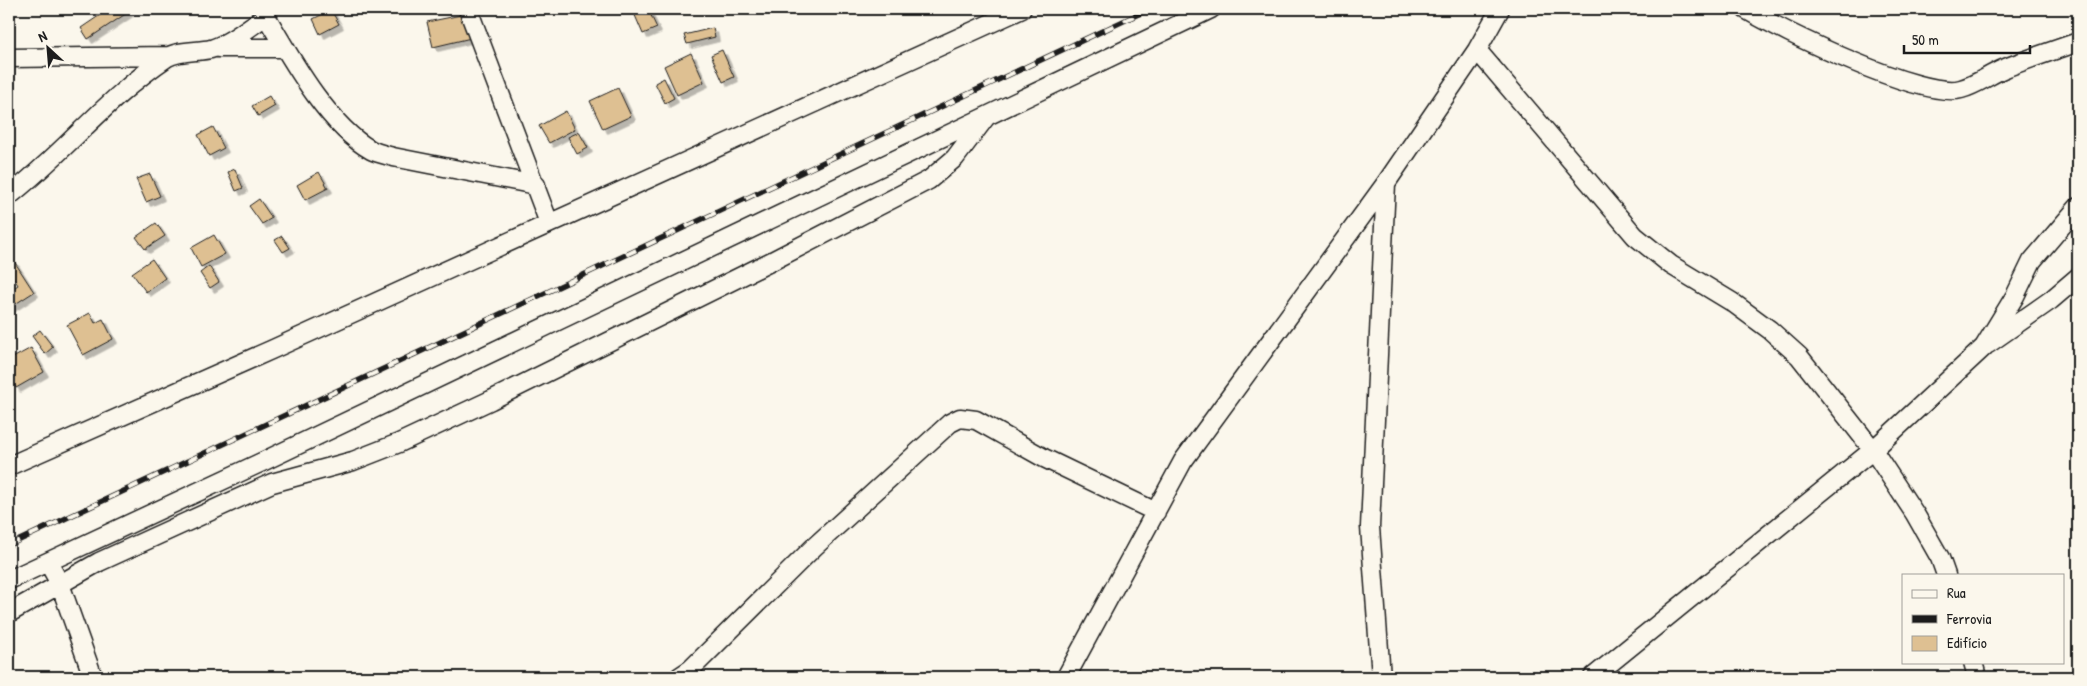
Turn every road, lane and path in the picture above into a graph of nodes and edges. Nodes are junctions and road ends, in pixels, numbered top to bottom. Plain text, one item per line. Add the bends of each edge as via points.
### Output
1 (468, 9) edge
2 (1022, 9) edge
3 (1211, 9) edge
4 (1500, 9) edge
5 (1745, 9) edge
6 (266, 11) edge
7 (2078, 42) edge
8 (212, 48) junction
9 (285, 48) junction
10 (1477, 50) junction
11 (169, 56) junction
12 (9, 58) edge
13 (988, 115) junction
14 (1386, 184) junction
15 (536, 185) junction
16 (9, 196) edge
17 (2078, 207) edge
18 (549, 223) junction
19 (2078, 277) edge
20 (1984, 347) junction
21 (1873, 450) junction
22 (9, 466) edge
23 (1156, 512) junction
24 (48, 562) junction
25 (1946, 574) edge
26 (9, 580) edge
27 (60, 584) junction
28 (9, 612) edge
29 (1974, 664) edge
30 (94, 677) edge
31 (679, 677) edge
32 (1066, 677) edge
33 (1382, 677) edge
34 (1593, 677) edge
35 (1977, 677) edge

1 - 15 street
2 - 18 street
3 - 13 street
4 - 10 street
5 - 7 street via 1776,27 1866,67 1943,90 1961,89 2003,69
6 - 8 street via 231,40
6 - 9 street
8 - 9 street
8 - 11 street
9 - 15 street via 302,77 328,110 349,133 371,150
10 - 14 street
10 - 21 street via 1635,236 1671,265 1732,302 1799,356
11 - 12 street
11 - 16 street via 134,82 57,156
13 - 24 street
13 - 27 street via 955,158 929,180 772,261 399,443 353,461 272,483 99,562
14 - 23 street via 1183,461
14 - 33 street via 1370,527
15 - 18 street
17 - 20 street via 2032,261
18 - 22 street
19 - 20 street
20 - 21 street
21 - 25 street via 1915,514
21 - 34 street
23 - 31 street via 1044,458 976,420 960,418 950,423 870,494 692,669
23 - 32 street
24 - 26 street
24 - 27 street
27 - 28 street
27 - 30 street
29 - 35 street

